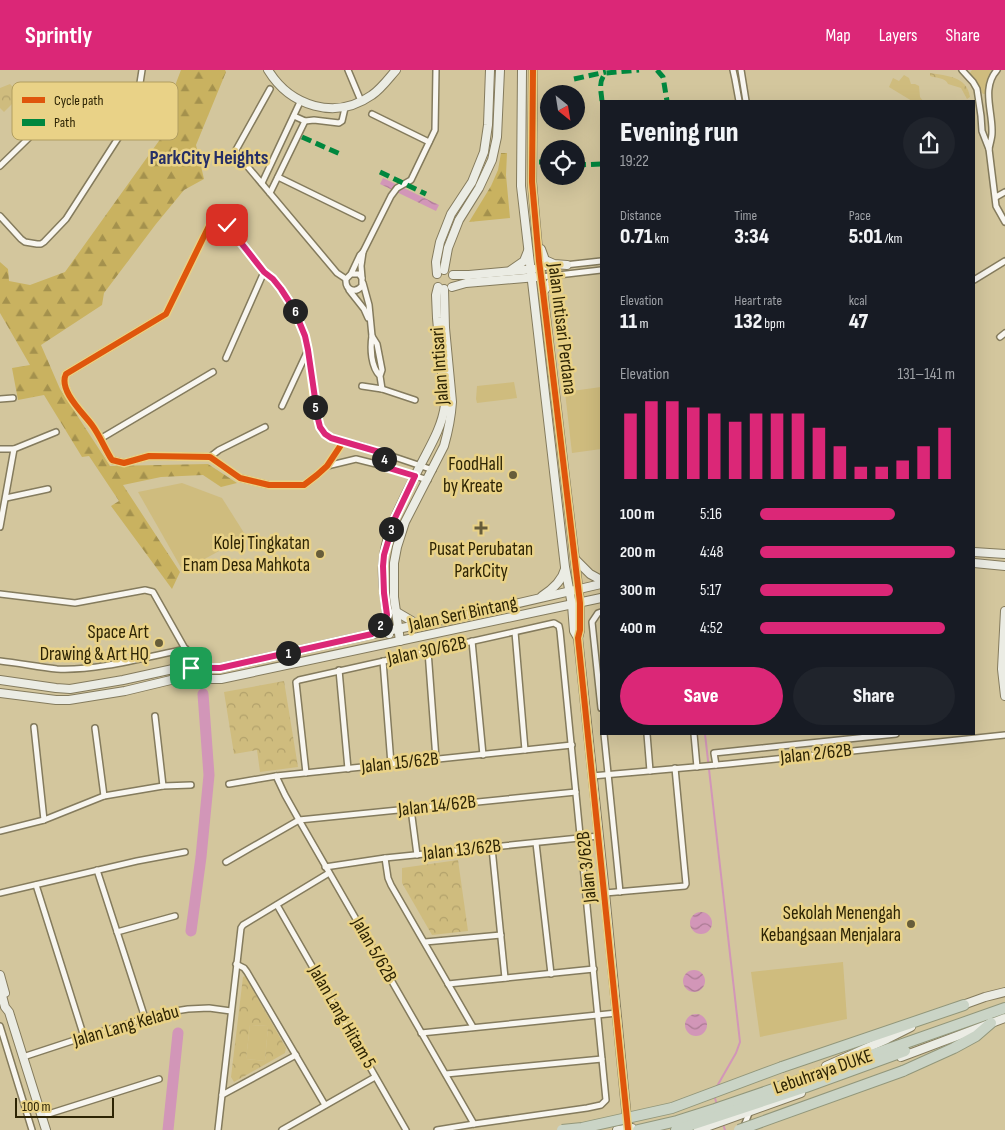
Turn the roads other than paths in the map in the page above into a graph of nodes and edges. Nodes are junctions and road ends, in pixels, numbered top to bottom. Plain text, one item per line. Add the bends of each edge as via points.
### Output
1 (268, 70) edge
2 (348, 70) edge
3 (396, 70) edge
4 (436, 70) edge
5 (490, 70) edge
6 (500, 70) edge
7 (522, 70) edge
8 (533, 70) edge
9 (733, 70) edge
10 (741, 70) edge
11 (962, 70) edge
12 (997, 70) edge
13 (270, 89) dead end
14 (301, 100) junction
15 (738, 100) edge
16 (746, 100) edge
17 (361, 101) junction
18 (345, 108) junction
19 (372, 114) dead end
20 (294, 116) junction
21 (305, 121) junction
22 (286, 133) junction
23 (296, 138) junction
24 (27, 140) edge
25 (117, 140) edge
26 (429, 142) junction
27 (989, 149) junction
28 (0, 166) edge
29 (278, 177) junction
30 (262, 183) junction
31 (1005, 192) edge
32 (270, 193) junction
33 (996, 197) junction
34 (0, 216) edge
35 (362, 218) dead end
36 (1005, 222) edge
37 (537, 230) junction
38 (528, 251) junction
39 (364, 252) junction
40 (600, 261) edge
41 (1005, 261) edge
42 (567, 265) junction
43 (600, 270) edge
44 (264, 272) junction
45 (440, 272) junction
46 (507, 272) junction
47 (540, 273) junction
48 (351, 274) junction
49 (531, 274) junction
50 (558, 274) junction
51 (453, 275) junction
52 (346, 279) junction
53 (975, 279) edge
54 (512, 280) junction
55 (363, 281) junction
56 (348, 288) junction
57 (445, 288) junction
58 (544, 292) junction
59 (534, 297) junction
60 (370, 323) junction
61 (1005, 333) edge
62 (1000, 337) dead end
63 (308, 350) junction
64 (226, 358) dead end
65 (213, 372) dead end
66 (362, 386) dead end
67 (382, 389) junction
68 (555, 390) junction
69 (545, 392) junction
70 (13, 398) dead end
71 (0, 399) edge
72 (415, 400) dead end
73 (282, 406) dead end
74 (265, 427) dead end
75 (56, 432) dead end
76 (100, 439) junction
77 (343, 442) junction
78 (0, 449) edge
79 (14, 449) junction
80 (386, 454) junction
81 (210, 457) junction
82 (327, 466) junction
83 (382, 466) junction
84 (420, 466) junction
85 (433, 470) junction
86 (415, 476) junction
87 (428, 480) junction
88 (48, 489) dead end
89 (6, 498) junction
90 (0, 527) edge
91 (975, 552) edge
92 (1005, 554) edge
93 (575, 559) junction
94 (975, 563) edge
95 (1005, 566) edge
96 (565, 567) junction
97 (600, 581) edge
98 (600, 582) edge
99 (578, 590) junction
100 (569, 592) junction
101 (0, 594) edge
102 (538, 598) junction
103 (600, 598) edge
104 (576, 604) junction
105 (395, 611) junction
106 (1005, 611) edge
107 (600, 613) edge
108 (387, 615) junction
109 (417, 624) junction
110 (559, 626) joint
111 (398, 629) junction
112 (388, 630) junction
113 (515, 632) junction
114 (372, 634) junction
115 (400, 641) junction
116 (472, 641) junction
117 (390, 643) junction
118 (186, 650) junction
119 (428, 651) junction
120 (383, 660) junction
121 (0, 661) edge
122 (191, 668) junction
123 (339, 670) junction
124 (210, 679) junction
125 (0, 680) edge
126 (0, 692) edge
127 (1005, 696) edge
128 (600, 698) edge
129 (155, 716) dead end
130 (34, 727) dead end
131 (95, 728) dead end
132 (604, 735) edge
133 (647, 735) edge
134 (694, 735) edge
135 (886, 735) edge
136 (896, 735) edge
137 (1005, 735) edge
138 (572, 745) junction
139 (897, 746) junction
140 (525, 750) junction
141 (483, 754) junction
142 (436, 759) junction
143 (391, 764) junction
144 (716, 765) junction
145 (697, 767) junction
146 (348, 768) junction
147 (675, 768) junction
148 (650, 771) junction
149 (306, 773) junction
150 (609, 774) junction
151 (276, 776) junction
152 (592, 776) junction
153 (229, 784) dead end
154 (191, 785) dead end
155 (164, 786) junction
156 (576, 792) junction
157 (104, 796) junction
158 (411, 808) junction
159 (44, 820) junction
160 (299, 820) junction
161 (0, 831) edge
162 (599, 836) junction
163 (580, 838) junction
164 (536, 843) junction
165 (492, 848) junction
166 (185, 852) dead end
167 (417, 855) junction
168 (385, 858) junction
169 (226, 862) dead end
170 (325, 866) junction
171 (97, 870) junction
172 (329, 873) junction
173 (36, 884) junction
174 (620, 892) junction
175 (0, 893) edge
176 (605, 893) junction
177 (277, 905) junction
178 (175, 916) dead end
179 (117, 932) junction
180 (501, 935) junction
181 (424, 942) junction
182 (236, 964) junction
183 (594, 969) junction
184 (551, 974) junction
185 (0, 976) edge
186 (505, 978) junction
187 (448, 984) junction
188 (0, 988) edge
189 (1005, 990) edge
190 (1, 995) edge
191 (1005, 1003) edge
192 (964, 1005) junction
193 (1005, 1008) edge
194 (231, 1011) junction
195 (9, 1012) junction
196 (617, 1013) junction
197 (598, 1014) junction
198 (1005, 1017) edge
199 (144, 1018) junction
200 (991, 1023) junction
201 (0, 1026) edge
202 (473, 1027) junction
203 (421, 1033) junction
204 (84, 1037) junction
205 (296, 1055) junction
206 (23, 1057) junction
207 (602, 1059) junction
208 (826, 1066) junction
209 (446, 1074) junction
210 (376, 1077) junction
211 (159, 1079) dead end
212 (222, 1095) junction
213 (325, 1105) junction
214 (749, 1113) junction
215 (42, 1116) junction
216 (729, 1120) junction
217 (474, 1124) junction
218 (32, 1130) edge
219 (46, 1130) edge
220 (218, 1130) edge
221 (282, 1130) edge
222 (406, 1130) edge
223 (437, 1130) edge
224 (562, 1130) edge
225 (617, 1130) edge
226 (631, 1130) edge
227 (676, 1130) edge
228 (698, 1130) edge
229 (740, 1130) edge

1 - 14 street via 279,86
2 - 17 street
3 - 17 street via 373,95
4 - 26 street via 435,130
5 - 45 street via 484,152 440,242 436,262
6 - 45 street via 497,138 492,160 459,220
7 - 38 street, Jalan Intisari Perdana via 521,186
8 - 37 street, Jalan Intisari Perdana via 532,182
9 - 15 street
10 - 16 street
11 - 27 street via 977,90 982,131
12 - 27 street via 988,89 992,134
13 - 30 street via 236,150 239,158
14 - 18 street via 318,107
14 - 20 street
17 - 18 street
18 - 21 street via 340,123
19 - 26 street
20 - 21 street
20 - 22 street
21 - 23 street
22 - 23 street
22 - 30 street
23 - 29 street
24 - 28 street
25 - 34 street via 66,219 44,242 25,242
26 - 39 street via 411,180 391,196
27 - 33 street
29 - 32 street
29 - 35 street
30 - 32 street
31 - 33 street
32 - 52 street via 337,273
33 - 36 street via 996,206
37 - 42 street via 544,260
37 - 47 street, Jalan Intisari Perdana
38 - 46 street via 524,261
38 - 49 street, Jalan Intisari Perdana
39 - 48 street
39 - 55 street via 361,266
40 - 42 street
41 - 53 street
42 - 47 street
43 - 50 street
44 - 63 street via 273,279 294,309
44 - 64 street
44 - 76 street via 227,225 215,223 209,226 166,314 66,374 64,384
45 - 51 street via 448,270
45 - 57 street via 435,281
46 - 49 street
46 - 51 street
47 - 49 street
47 - 50 street
47 - 58 street, Jalan Intisari Perdana
48 - 52 street
48 - 55 street via 356,273
49 - 54 street
49 - 59 street, Jalan Intisari Perdana
50 - 58 street
51 - 57 street via 455,281
52 - 56 street
54 - 57 street
54 - 59 street via 526,285
55 - 56 street via 358,290
55 - 60 street
56 - 60 street
57 - 84 street, Jalan Intisari via 436,295 445,405 436,436
57 - 85 street, Jalan Intisari via 452,402 446,440
58 - 68 street, Jalan Intisari Perdana
59 - 69 street, Jalan Intisari Perdana
60 - 67 street via 370,346
61 - 62 street
63 - 73 street
63 - 77 street via 320,427 331,438
65 - 76 street
66 - 67 street
67 - 72 street
68 - 69 street
68 - 93 street, Jalan Intisari Perdana
69 - 96 street, Jalan Intisari Perdana
70 - 71 street
74 - 81 street
75 - 79 street
76 - 81 street via 112,460 124,464 149,456
77 - 80 street
77 - 82 street
78 - 79 street
79 - 89 street
80 - 83 street
80 - 84 street
81 - 82 street via 240,478 269,485 304,485
82 - 83 street via 356,459
83 - 86 street
84 - 85 street
84 - 86 street, Jalan Intisari
85 - 87 street, Jalan Intisari
86 - 87 street
86 - 108 street, Jalan Intisari via 395,518 384,555
87 - 105 street, Jalan Intisari via 405,522 397,547
88 - 89 street
89 - 90 street
91 - 92 street
93 - 97 street
93 - 99 street, Jalan Intisari Perdana
94 - 95 street
96 - 100 street, Jalan Intisari Perdana
96 - 102 street via 556,586
98 - 99 street, Jalan Seri Bintang
99 - 100 street, Jalan Seri Bintang
99 - 104 street, Jalan Intisari Perdana
100 - 102 street, Jalan Seri Bintang
100 - 104 street, Jalan Intisari Perdana
101 - 118 street via 75,603 145,590 153,592
102 - 109 street, Jalan Seri Bintang
103 - 104 street, Jalan Seri Bintang
104 - 115 street, Jalan Seri Bintang
104 - 152 street, Jalan 3/62B via 574,630 578,638
105 - 109 street
105 - 111 street, Jalan Intisari
106 - 127 street via 1002,669
107 - 128 street via 592,622
108 - 112 street, Jalan Intisari
108 - 114 street
109 - 111 street, Jalan Seri Bintang
110 - 113 street, Jalan 30/62B via 554,623
110 - 138 street, Jalan 3/62B
111 - 112 street, Jalan Seri Bintang
111 - 115 street, Jalan Intisari
112 - 114 street, Jalan Seri Bintang
112 - 117 street, Jalan Intisari
113 - 116 street, Jalan 30/62B
113 - 140 street
114 - 122 street, Jalan Seri Bintang via 220,668
115 - 117 street, Jalan Seri Bintang
116 - 119 street, Jalan 30/62B
116 - 141 street
117 - 124 street, Jalan Seri Bintang
118 - 121 street via 80,668 58,669
118 - 122 street
119 - 120 street, Jalan 30/62B
119 - 142 street
120 - 123 street, Jalan 30/62B
120 - 143 street
122 - 124 street via 196,676
122 - 125 street, Jalan Seri Bintang via 70,689
123 - 146 street
123 - 149 street, Jalan 30/62B via 296,682
124 - 126 street, Jalan Seri Bintang via 175,679 69,700
129 - 155 street
130 - 159 street
131 - 157 street
132 - 150 street, Jalan 3/62B
133 - 148 street
134 - 145 street
135 - 144 street via 714,753
136 - 139 street
137 - 139 street, Jalan 2/62B
138 - 140 street, Jalan 15/62B
138 - 156 street, Jalan 3/62B
139 - 144 street, Jalan 2/62B
140 - 141 street, Jalan 15/62B
141 - 142 street, Jalan 15/62B
142 - 143 street, Jalan 15/62B
143 - 146 street, Jalan 15/62B
144 - 145 street, Jalan 2/62B
145 - 147 street, Jalan 2/62B
146 - 149 street, Jalan 15/62B
147 - 148 street, Jalan 2/62B
147 - 174 street via 686,884 683,887
148 - 150 street, Jalan 2/62B
149 - 151 street, Jalan 15/62B
150 - 152 street, Jalan 2/62B
150 - 174 street, Jalan 3/62B
151 - 153 street, Jalan 15/62B
151 - 160 street, Jalan 5/62B
152 - 162 street, Jalan 3/62B
154 - 155 street
155 - 157 street
156 - 158 street, Jalan 14/62B
156 - 163 street, Jalan 3/62B
157 - 159 street
158 - 160 street, Jalan 14/62B
158 - 167 street
159 - 161 street
160 - 169 street
160 - 170 street, Jalan 5/62B
162 - 163 street, Jalan 13/62B
162 - 176 street, Jalan 3/62B
163 - 164 street, Jalan 13/62B
163 - 183 street, Jalan 3/62B
164 - 165 street, Jalan 13/62B
164 - 184 street
165 - 167 street, Jalan 13/62B
165 - 180 street
166 - 171 street
167 - 168 street, Jalan 13/62B
168 - 170 street, Jalan 13/62B
168 - 181 street via 391,885
170 - 172 street, Jalan 5/62B
171 - 173 street
171 - 179 street
172 - 177 street
172 - 203 street, Jalan 5/62B
173 - 175 street
173 - 204 street
174 - 176 street
176 - 196 street, Jalan 3/62B
177 - 182 street via 243,925
177 - 210 street, Jalan Lang Hitam 5
178 - 179 street
179 - 199 street
180 - 181 street
180 - 186 street
181 - 187 street
182 - 194 street
182 - 205 street via 247,972
183 - 184 street
183 - 197 street, Jalan 3/62B
184 - 186 street
185 - 195 street
186 - 187 street
187 - 202 street
188 - 190 street
189 - 192 street
190 - 195 street
191 - 208 street
192 - 208 street
192 - 224 highway, bridge via 672,1108
193 - 226 highway, Lebuhraya DUKE via 724,1106 677,1121
194 - 199 street, Jalan Lang Kelabu via 188,1008
194 - 212 street
195 - 206 street
196 - 197 street
196 - 226 street, Jalan 3/62B
197 - 202 street
197 - 207 street, Jalan 3/62B
198 - 200 street
198 - 227 highway, Lebuhraya DUKE via 921,1044 806,1088
199 - 204 street, Jalan Lang Kelabu
200 - 214 street
200 - 229 highway, bridge via 976,1036 903,1071
201 - 218 street
202 - 203 street
203 - 209 street, Jalan 5/62B
204 - 206 street, Jalan Lang Kelabu
205 - 212 street
205 - 213 street
206 - 215 street
207 - 209 street
207 - 217 street, Jalan 3/62B via 606,1100 601,1105
208 - 226 street via 662,1123
209 - 217 street, Jalan 5/62B
210 - 213 street
210 - 222 street, Jalan Lang Hitam 5
211 - 215 street
212 - 220 street
213 - 221 street
214 - 216 street
214 - 229 street
215 - 219 street
216 - 228 street
216 - 229 street
217 - 223 street
225 - 226 street

